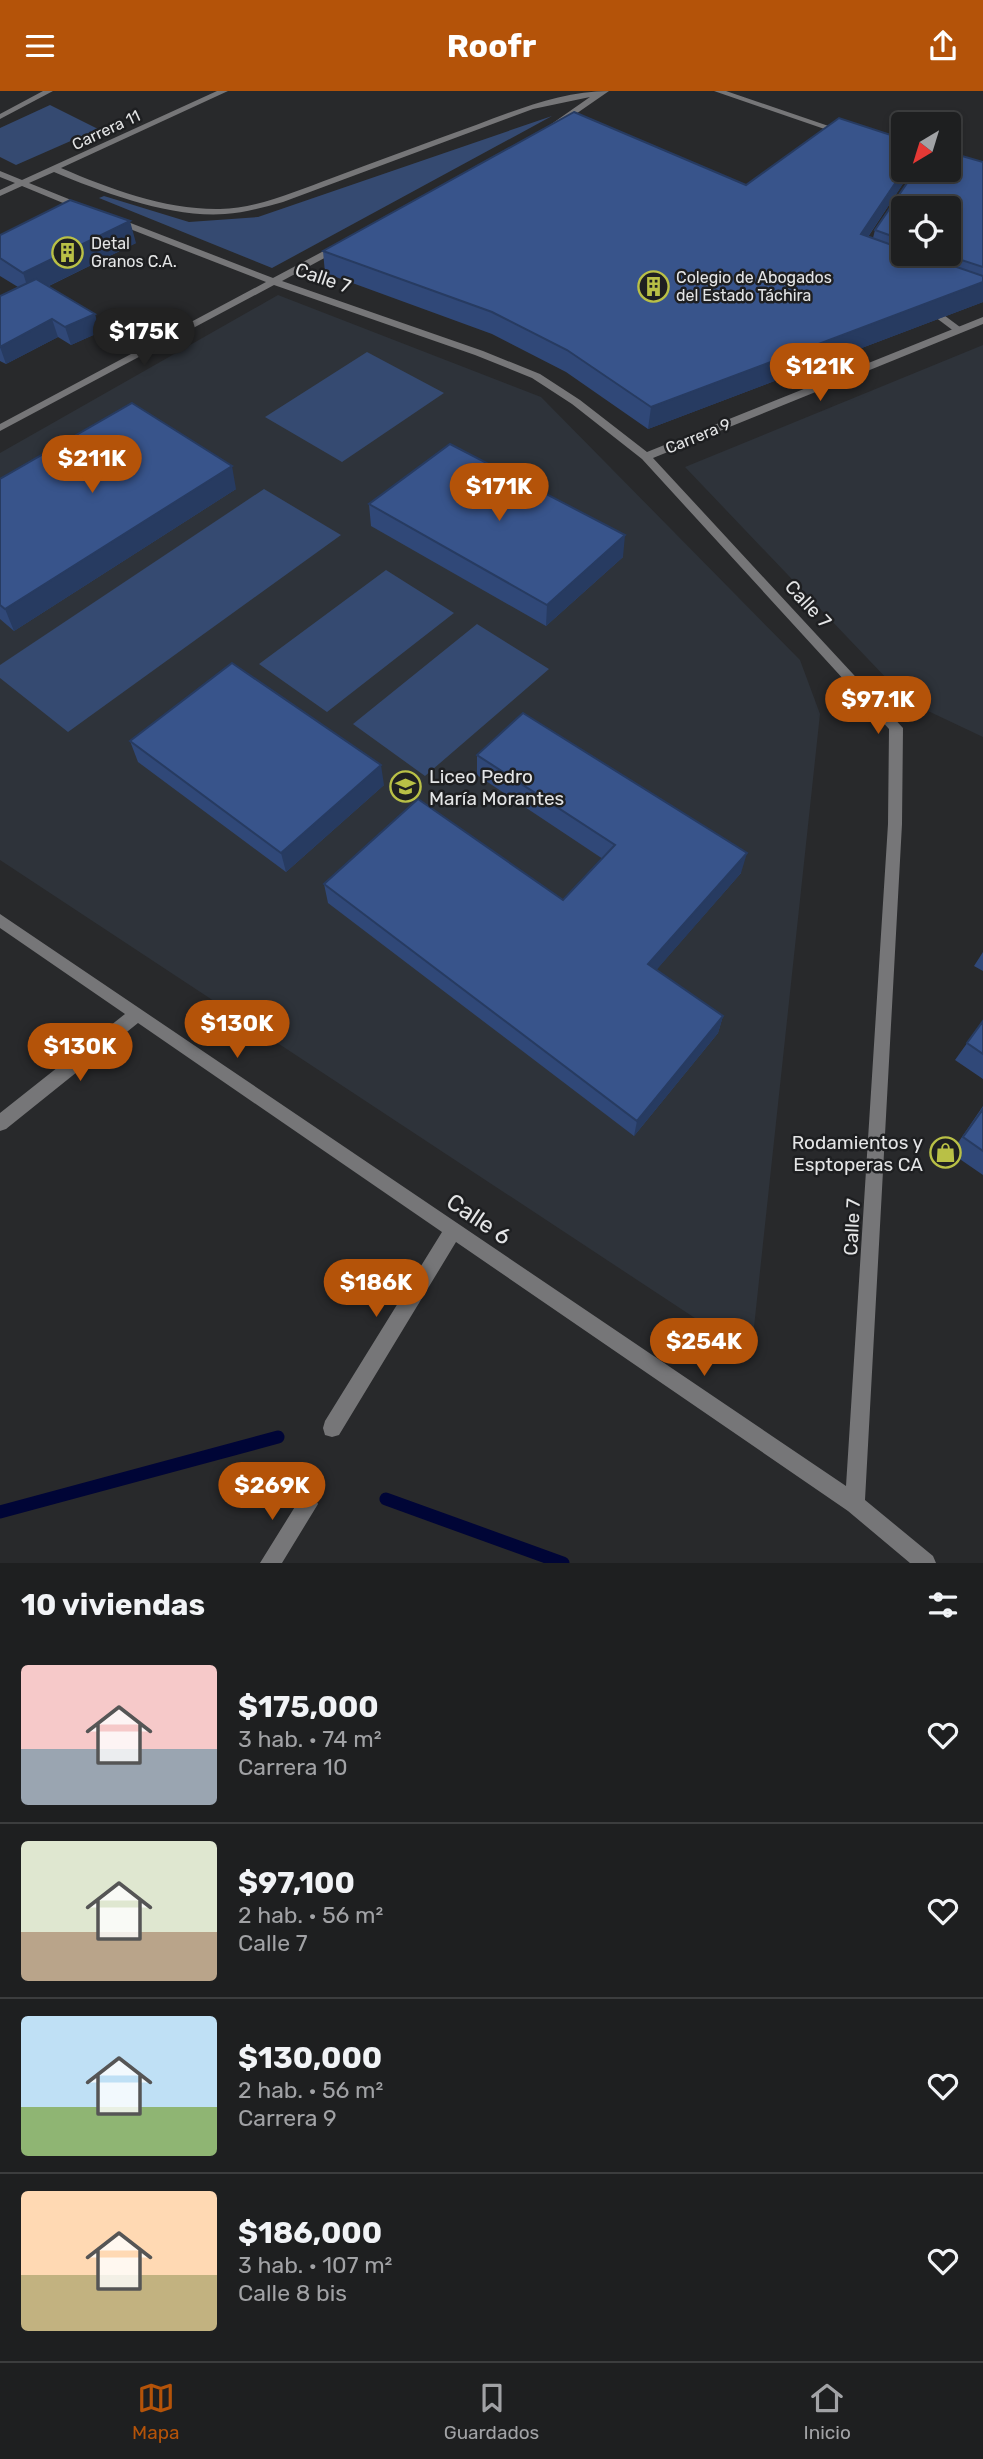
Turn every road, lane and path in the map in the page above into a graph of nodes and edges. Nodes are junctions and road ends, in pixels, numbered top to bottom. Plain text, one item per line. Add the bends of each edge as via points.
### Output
1 (49, 91) edge
2 (224, 91) edge
3 (718, 91) edge
4 (604, 92) edge
5 (0, 117) edge
6 (548, 129) edge
7 (850, 135) edge
8 (55, 169) junction
9 (0, 174) edge
10 (22, 183) junction
11 (0, 193) edge
12 (346, 243) edge
13 (275, 282) junction
14 (914, 298) edge
15 (983, 320) edge
16 (959, 330) junction
17 (0, 428) edge
18 (646, 457) junction
19 (0, 920) edge
20 (137, 1014) junction
21 (0, 1123) edge
22 (453, 1231) junction
23 (332, 1427) dead end
24 (308, 1504) dead end
25 (855, 1504) junction
26 (270, 1563) edge
27 (926, 1563) edge

1 - 5 street
2 - 8 street, Carrera 11
3 - 7 street
4 - 6 street
4 - 8 street via 531,107 280,200 244,209 189,209
8 - 10 street, Carrera 11
9 - 10 street, Calle 7
10 - 11 street, Carrera 11
10 - 13 street, Calle 7
12 - 13 street
13 - 17 street
13 - 18 street, Calle 7 via 536,376
14 - 16 street
15 - 16 street, Carrera 9
16 - 18 street, Carrera 9
18 - 25 street, Calle 7 via 896,728 895,824
19 - 20 street, Calle 6
20 - 21 street
20 - 22 street, Calle 6
22 - 23 street
22 - 25 street, Calle 6
24 - 26 street
25 - 27 street, Calle 6

